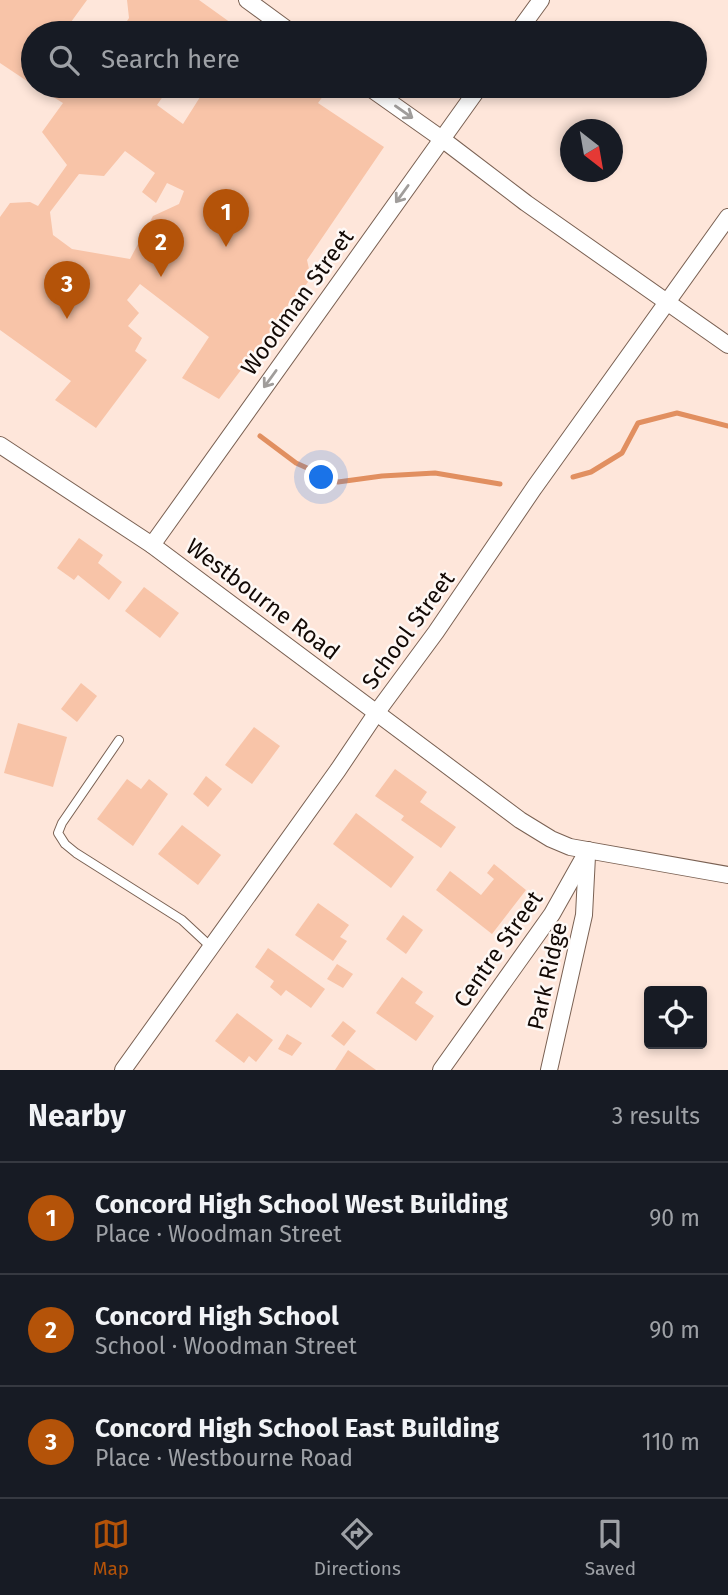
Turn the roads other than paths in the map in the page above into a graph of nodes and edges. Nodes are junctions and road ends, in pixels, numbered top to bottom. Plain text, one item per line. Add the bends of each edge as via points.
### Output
1 (247, 0) edge
2 (541, 0) edge
3 (276, 21) edge
4 (526, 21) edge
5 (384, 98) edge
6 (471, 98) edge
7 (442, 139) junction
8 (728, 217) edge
9 (666, 302) junction
10 (728, 345) edge
11 (0, 445) edge
12 (152, 545) junction
13 (377, 712) junction
14 (119, 740) dead end
15 (588, 850) junction
16 (728, 875) edge
17 (211, 947) junction
18 (123, 1070) edge
19 (441, 1070) edge
20 (549, 1070) edge

1 - 3 street
2 - 4 street
5 -> 7 street
6 - 7 street, Woodman Street
7 - 9 street
7 -> 12 street, Woodman Street
8 - 9 street, School Street
9 - 10 street
9 - 13 street, School Street
11 - 12 street, Westbourne Road
12 - 13 street, Westbourne Road
13 - 15 street, Westbourne Road via 520,820 551,839
13 - 17 street, School Street
14 - 17 lane via 58,833 76,853 182,920
15 - 16 street, Westbourne Road
15 - 19 street, Centre Street via 552,914
15 - 20 street, Park Ridge via 584,915
17 - 18 street, School Street

